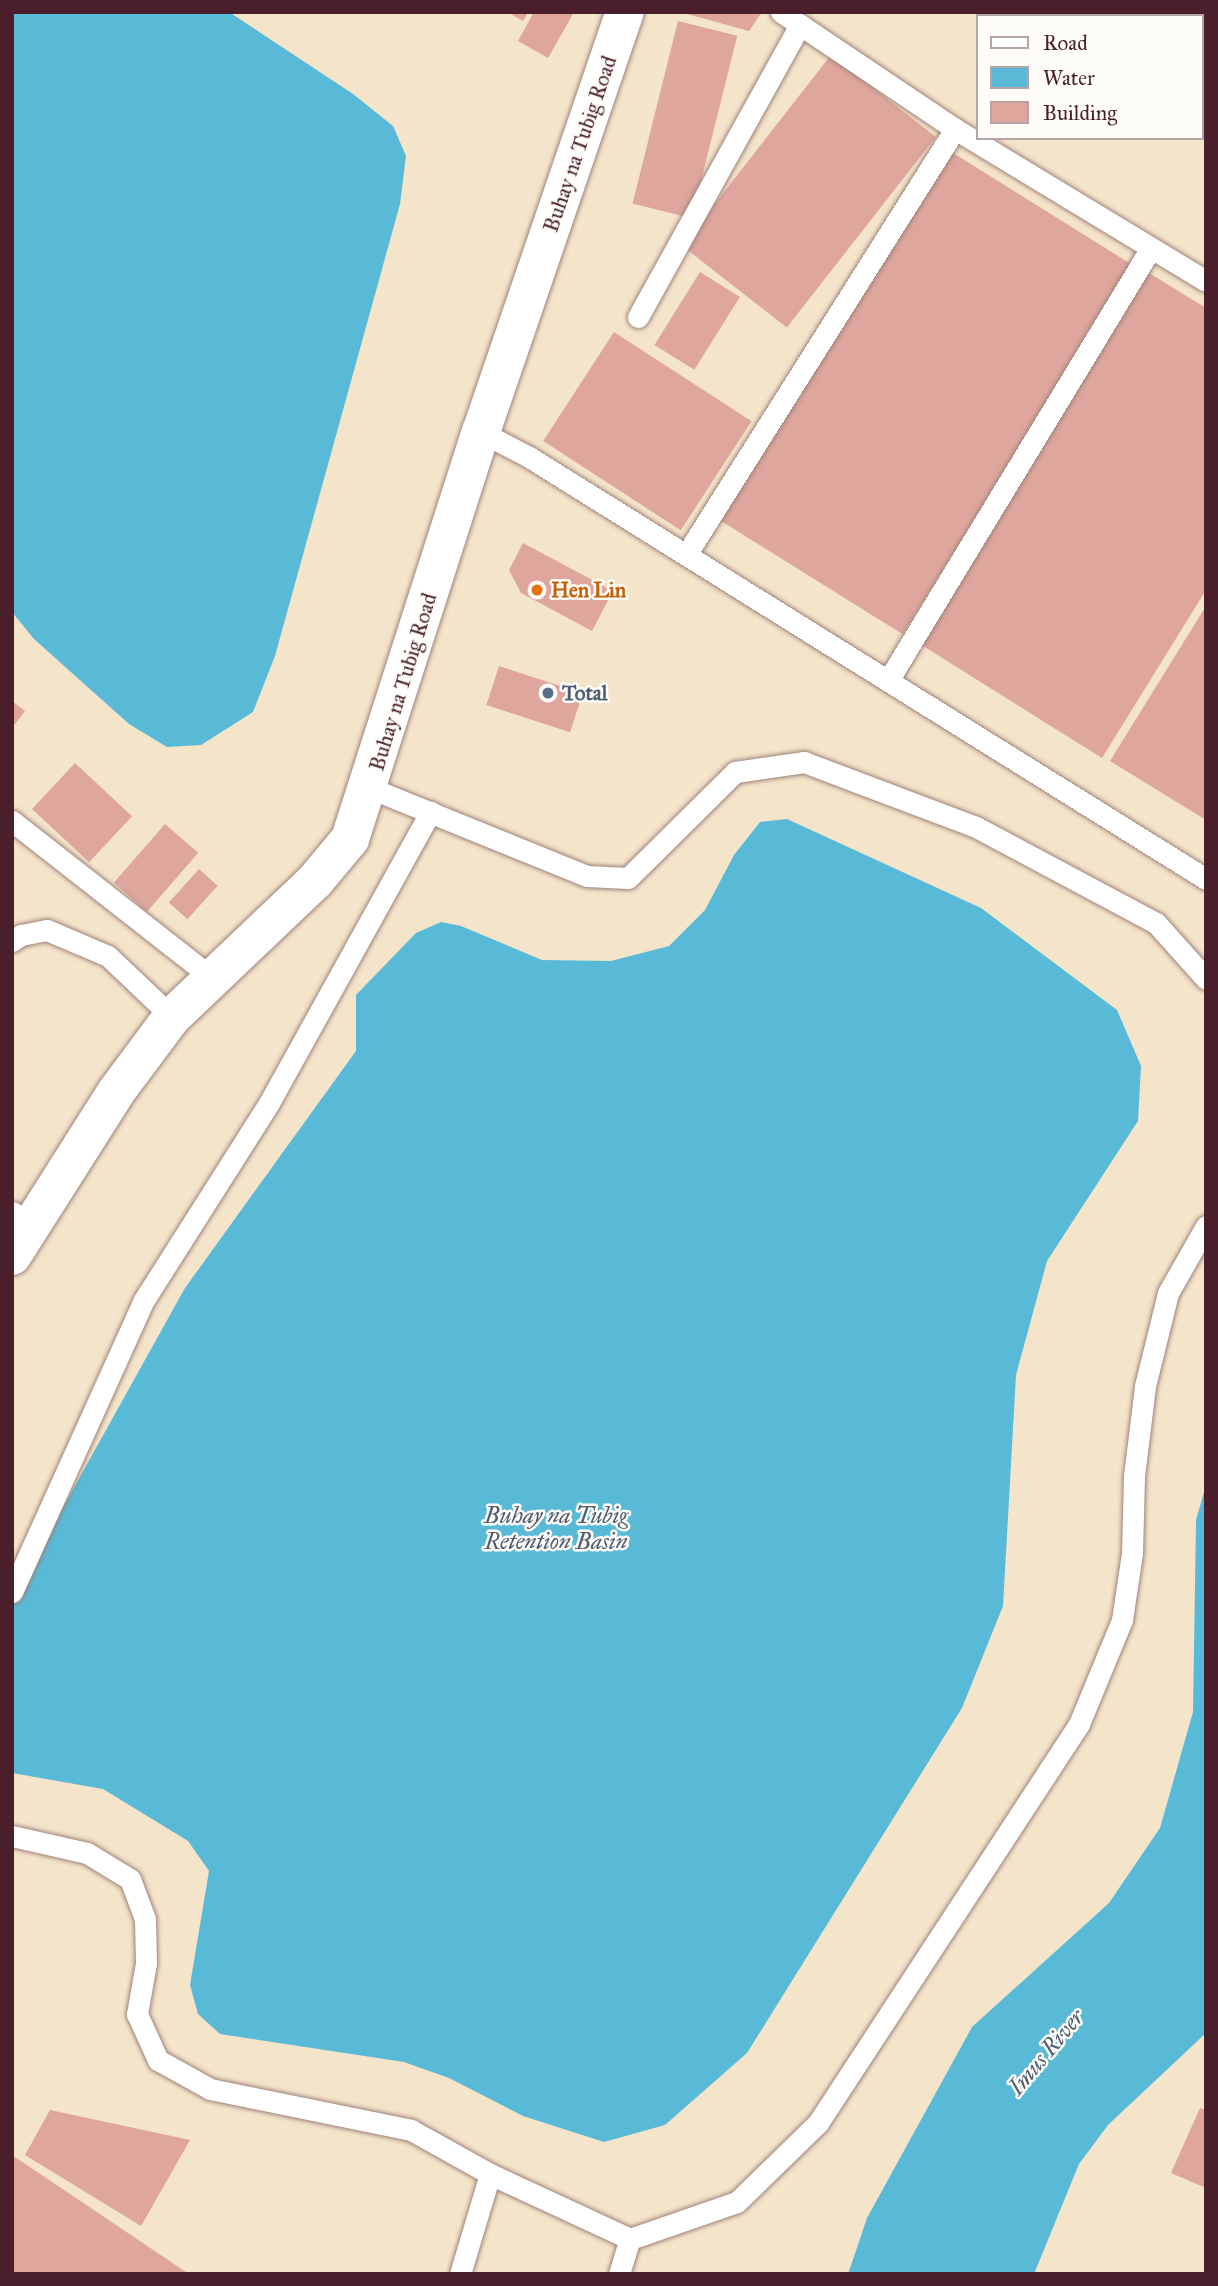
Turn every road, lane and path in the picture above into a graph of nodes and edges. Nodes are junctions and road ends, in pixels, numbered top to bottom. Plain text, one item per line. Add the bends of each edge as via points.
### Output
1 (625, 12) edge
2 (780, 12) edge
3 (800, 25) junction
4 (955, 129) junction
5 (1151, 248) junction
6 (1206, 281) edge
7 (638, 317) dead end
8 (481, 432) junction
9 (686, 555) junction
10 (889, 679) junction
11 (370, 788) junction
12 (430, 812) junction
13 (12, 821) edge
14 (1206, 878) edge
15 (12, 941) edge
16 (211, 977) junction
17 (1206, 979) edge
18 (172, 1017) junction
19 (21, 1217) edge
20 (1206, 1226) edge
21 (12, 1256) edge
22 (12, 1592) edge
23 (12, 1836) edge
24 (491, 2174) junction
25 (630, 2239) junction
26 (460, 2274) edge
27 (619, 2274) edge

1 - 8 main road, Buhay na Tubig Road
2 - 3 lane
3 - 4 lane
3 - 7 lane
4 - 5 lane
4 - 9 lane
5 - 6 lane
5 - 10 lane
8 - 9 lane
8 - 11 main road, Buhay na Tubig Road
9 - 10 lane
10 - 14 lane
11 - 12 lane
11 - 16 main road, Buhay na Tubig Road via 350,839 324,871
12 - 17 lane via 587,876 628,878 735,772 804,762 976,827 1156,923
12 - 22 lane via 269,1103 144,1300
13 - 16 lane
15 - 18 lane via 21,934 47,930 108,956
16 - 18 main road, Buhay na Tubig Road
18 - 19 main road, Buhay na Tubig Road
19 - 21 main road, Buhay na Tubig Road
20 - 25 lane via 1168,1293 1145,1386 1122,1620 1079,1724 818,2123 737,2202
23 - 24 lane via 87,1853 130,1879 145,1919 146,1963 137,2014 158,2060 210,2089 411,2130
24 - 25 lane
24 - 26 lane
25 - 27 lane

